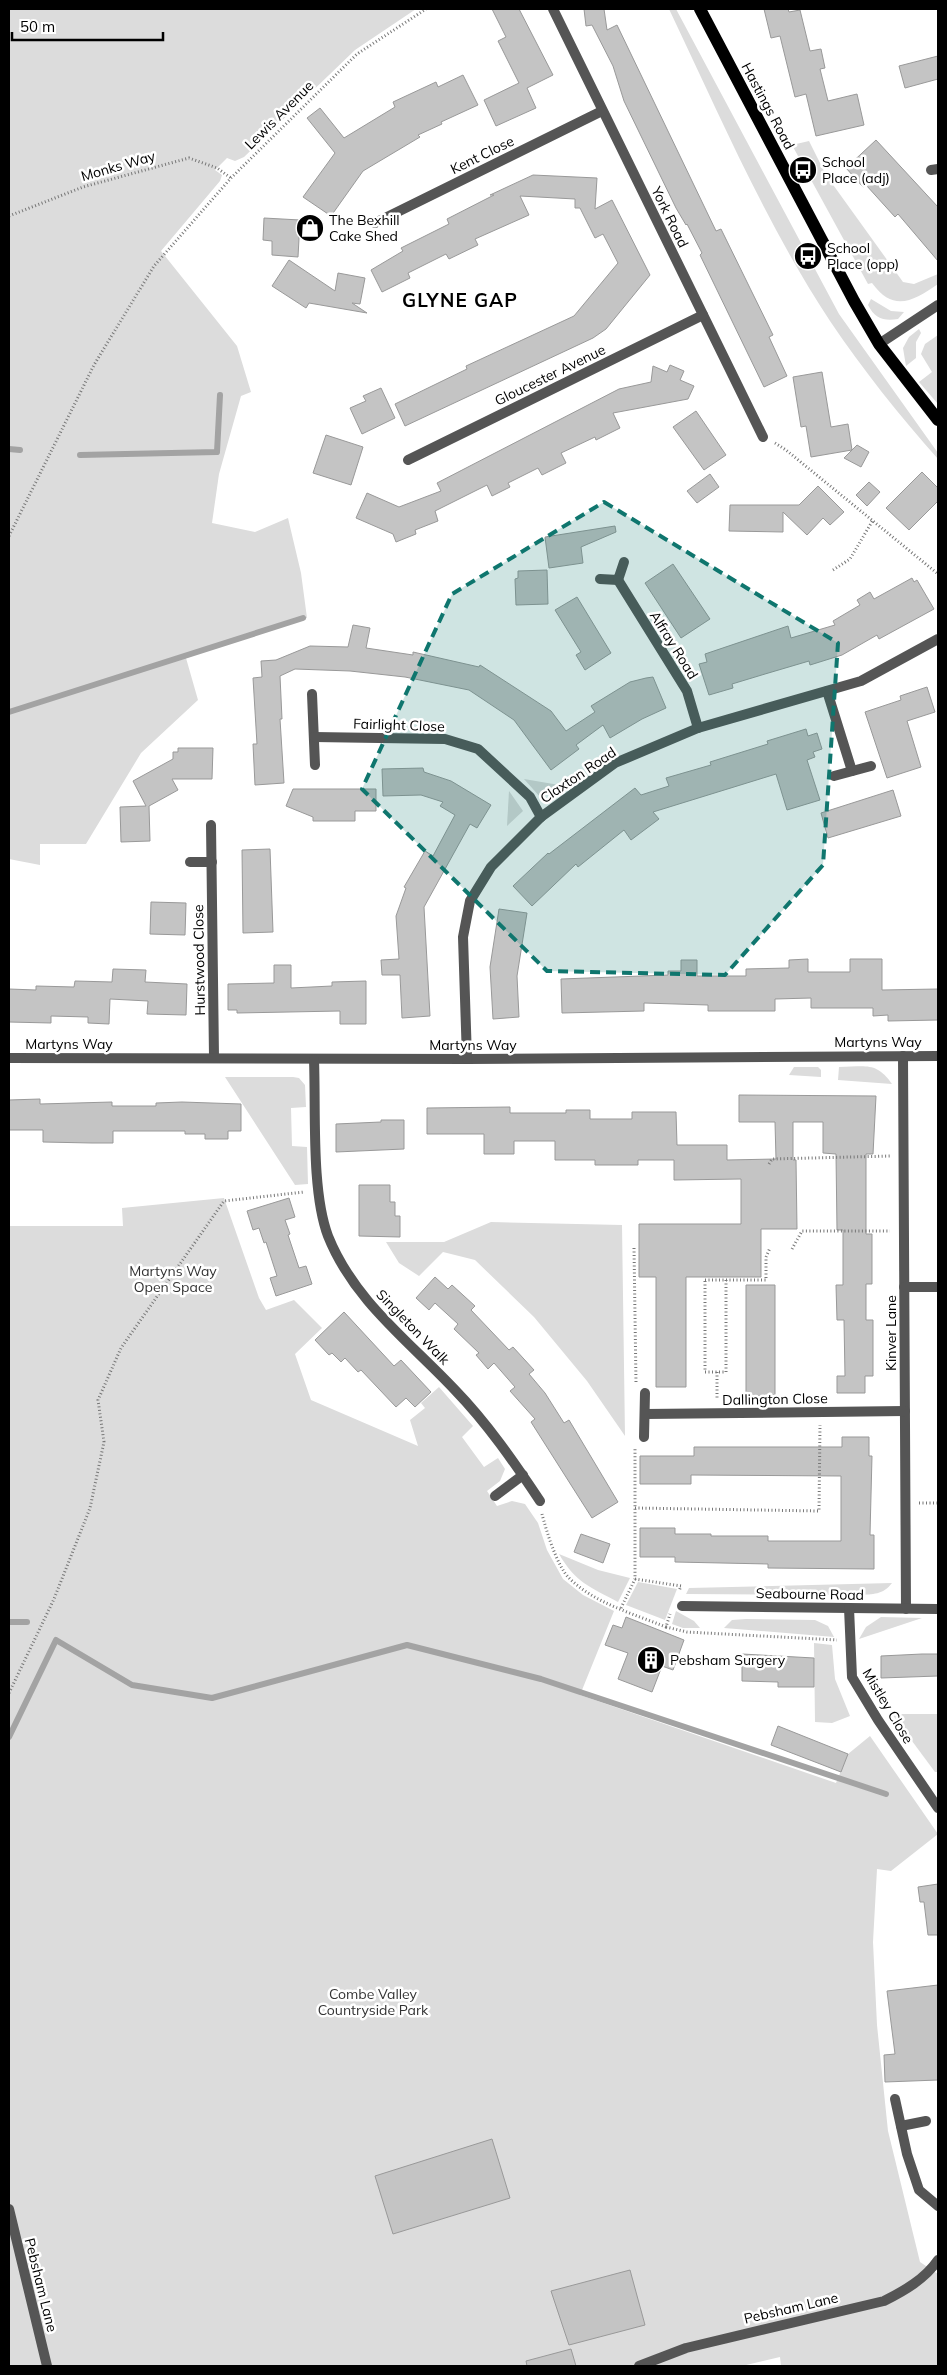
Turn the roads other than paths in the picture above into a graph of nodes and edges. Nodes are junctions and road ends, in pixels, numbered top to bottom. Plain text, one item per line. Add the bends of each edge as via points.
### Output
1 (554, 9) edge
2 (700, 9) edge
3 (602, 111) junction
4 (375, 223) dead end
5 (938, 304) edge
6 (703, 315) junction
7 (879, 344) junction
8 (938, 420) edge
9 (763, 436) road end
10 (408, 460) dead end
11 (624, 562) dead end
12 (600, 579) dead end
13 (618, 580) junction
14 (938, 639) edge
15 (827, 691) junction
16 (312, 694) dead end
17 (698, 728) junction
18 (314, 737) junction
19 (315, 765) dead end
20 (871, 766) dead end
21 (852, 771) junction
22 (834, 776) dead end
23 (541, 816) junction
24 (211, 825) dead end
25 (190, 862) dead end
26 (212, 862) junction
27 (903, 1056) junction
28 (938, 1056) edge
29 (9, 1058) edge
30 (214, 1058) junction
31 (314, 1060) junction
32 (467, 1060) junction
33 (938, 1286) edge
34 (904, 1287) junction
35 (645, 1393) dead end
36 (905, 1411) junction
37 (645, 1414) junction
38 (640, 1439) road end
39 (523, 1476) junction
40 (495, 1496) dead end
41 (540, 1501) road end
42 (678, 1605) road end
43 (849, 1608) junction
44 (906, 1609) junction
45 (938, 1609) edge
46 (938, 1808) edge
47 (895, 2099) dead end
48 (926, 2121) dead end
49 (902, 2126) junction
50 (938, 2206) edge
51 (9, 2210) edge
52 (938, 2260) edge
53 (47, 2366) edge
54 (639, 2366) edge

1 - 3 street, York Road
2 - 7 main road, Hastings Road
3 - 4 street, Kent Close
3 - 6 street, York Road
5 - 7 street
6 - 9 street, York Road
6 - 10 street, Gloucester Avenue
7 - 8 main road, Hastings Road
11 - 13 street
12 - 13 street
13 - 17 street, Alfray Road via 687,691
14 - 15 street, Claxton Road via 861,681
15 - 17 street, Claxton Road
15 - 21 street
16 - 18 street
17 - 23 street, Claxton Road via 616,763
18 - 19 street
18 - 23 street, Fairlight Close via 445,739 478,748 530,797
20 - 21 street
21 - 22 street
23 - 32 street, Claxton Road via 491,867 470,901 463,938
24 - 26 street, Hurstwood Close
25 - 26 street
26 - 30 street, Hurstwood Close
27 - 28 street, Martyns Way
27 - 32 street, Martyns Way
27 - 34 street, Kinver Lane
29 - 30 street, Martyns Way
30 - 31 street, Martyns Way
31 - 32 street, Martyns Way
31 - 39 street, Singleton Walk via 318,1191 328,1236 350,1278 377,1314 456,1390 503,1446
33 - 34 street
34 - 36 street, Kinver Lane
35 - 37 street
36 - 37 street, Dallington Close
36 - 44 street, Kinver Lane
37 - 38 street
39 - 40 street
39 - 41 street, Singleton Walk
42 - 43 street, Seabourne Road
43 - 44 street, Seabourne Road
43 - 46 street, Mistley Close via 852,1678
44 - 45 street, Seabourne Road
47 - 49 street
48 - 49 street
49 - 50 street via 919,2190
51 - 53 street, Pebsham Lane
52 - 54 street, Pebsham Lane via 932,2269 903,2292 884,2301 686,2348

